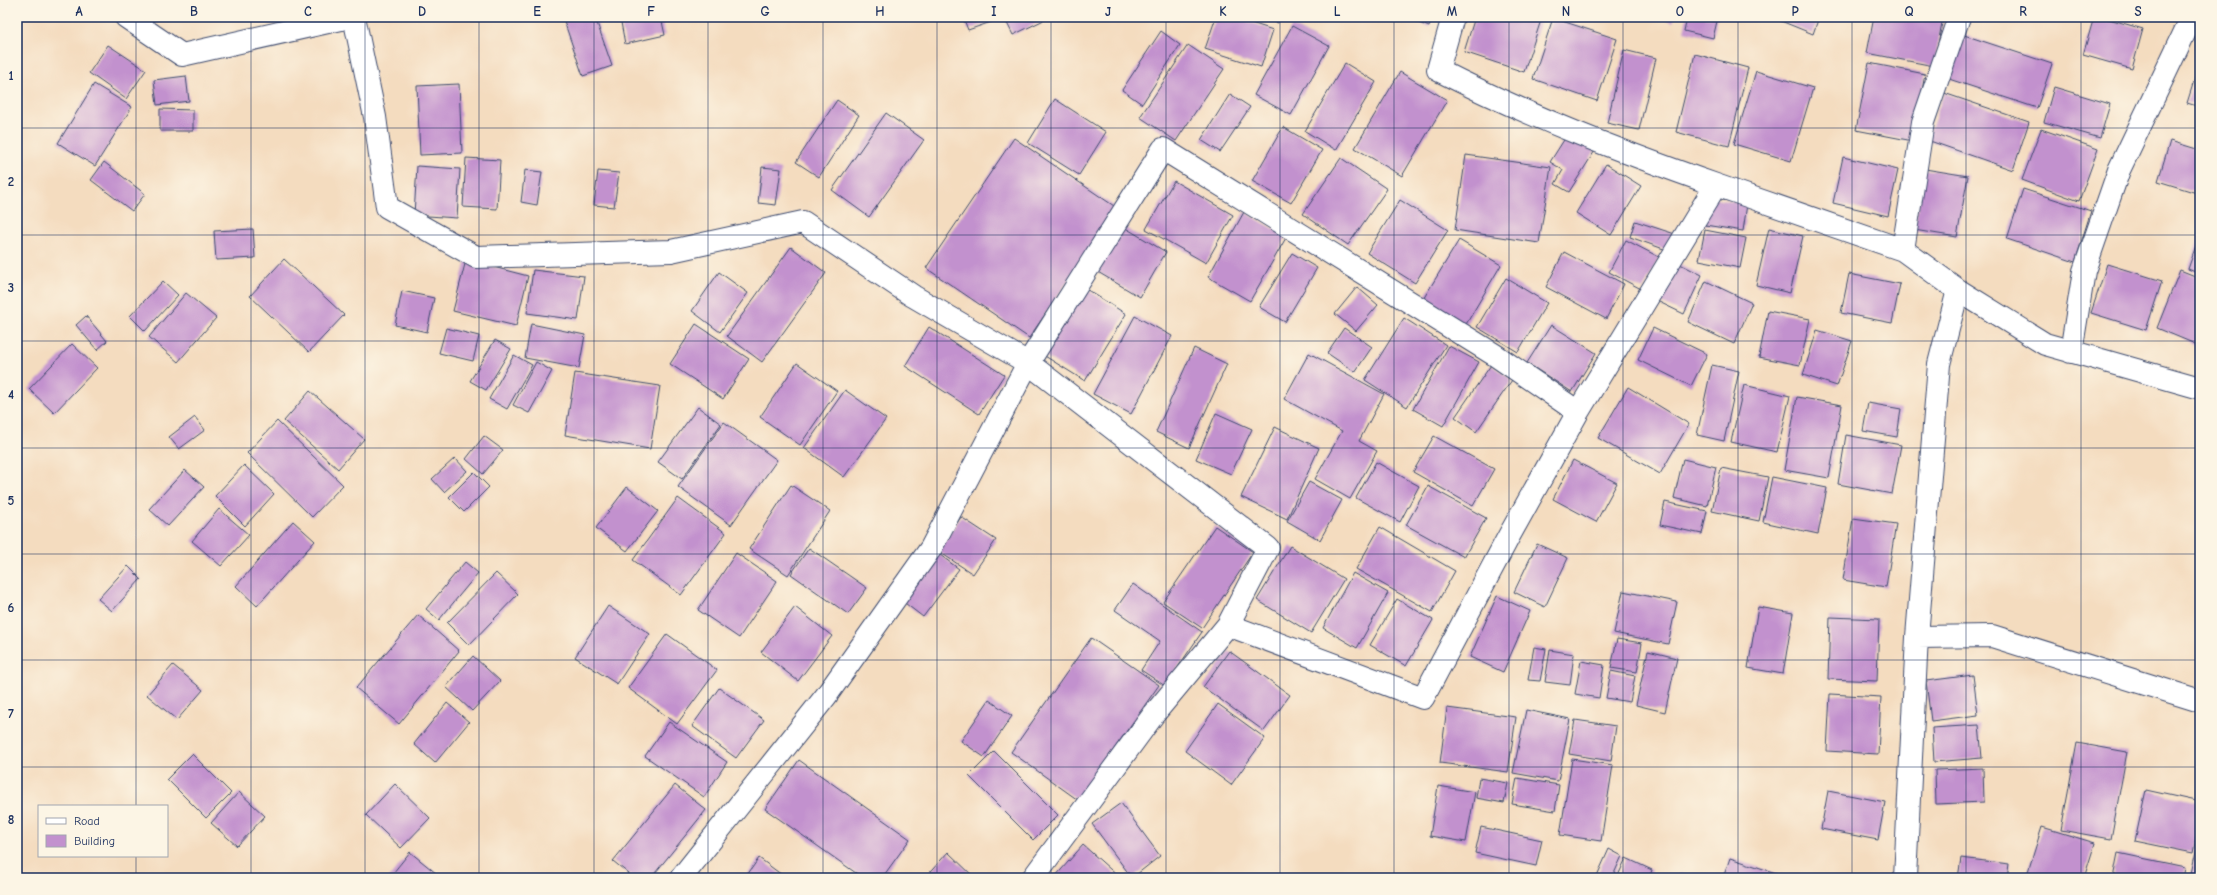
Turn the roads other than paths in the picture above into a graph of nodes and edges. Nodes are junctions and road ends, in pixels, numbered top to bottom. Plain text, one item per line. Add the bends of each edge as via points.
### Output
1 (126, 17) edge
2 (350, 17) edge
3 (354, 17) edge
4 (1452, 17) edge
5 (1959, 17) edge
6 (2192, 17) edge
7 (1716, 186) junction
8 (1903, 250) junction
9 (1958, 290) junction
10 (2072, 352) junction
11 (1028, 363) junction
12 (2200, 388) edge
13 (1578, 412) junction
14 (1228, 625) junction
15 (1917, 637) junction
16 (2200, 701) edge
17 (681, 878) edge
18 (1033, 878) edge
19 (1905, 878) edge

1 - 2 street via 182,55
3 - 11 street via 375,117 387,207 476,257 672,251 803,222 913,296
4 - 7 street via 1438,70 1487,95 1608,146
5 - 8 street via 1923,122
6 - 10 street via 2117,178 2084,271
7 - 8 street
7 - 13 street
8 - 9 street
9 - 10 street via 2045,344
9 - 15 street via 1939,364
10 - 12 street
11 - 13 street via 1163,149 1488,351
11 - 14 street via 1268,548
11 - 17 street via 931,548 826,696
13 - 14 street via 1424,698
14 - 18 street via 1154,714
15 - 16 street via 1992,636
15 - 19 street

